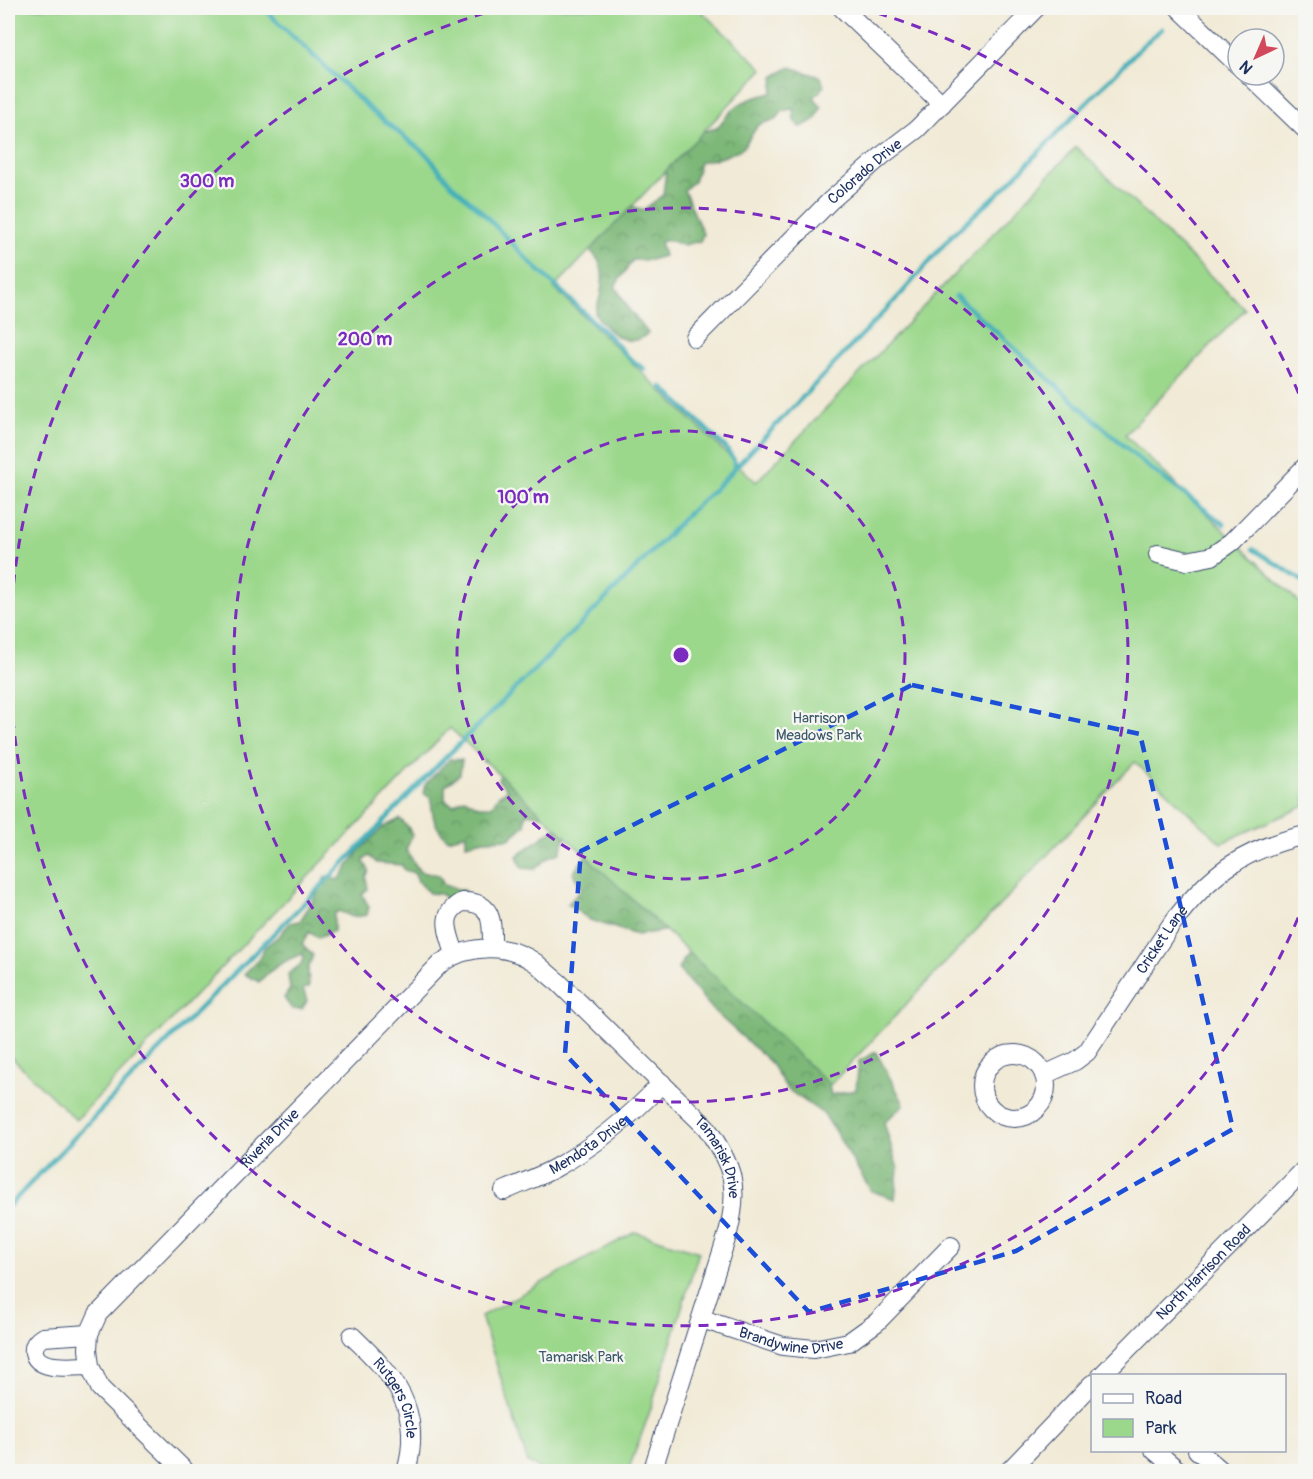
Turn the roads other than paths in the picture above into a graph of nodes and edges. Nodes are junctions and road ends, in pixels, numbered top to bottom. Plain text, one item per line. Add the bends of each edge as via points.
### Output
1 (842, 8) edge
2 (1036, 8) edge
3 (1179, 8) edge
4 (1226, 53) edge
5 (1263, 87) edge
6 (942, 104) junction
7 (1303, 122) edge
8 (695, 338) dead end
9 (1305, 466) edge
10 (1158, 554) dead end
11 (1305, 835) edge
12 (484, 948) junction
13 (455, 954) junction
14 (1044, 1075) dead end
15 (662, 1083) junction
16 (1305, 1168) edge
17 (504, 1191) dead end
18 (951, 1246) dead end
19 (702, 1319) junction
20 (352, 1336) dead end
21 (1106, 1374) edge
22 (1091, 1389) edge
23 (1156, 1452) edge
24 (1199, 1452) edge
25 (657, 1470) edge
26 (186, 1472) edge
27 (406, 1472) edge
28 (1008, 1472) edge
29 (1180, 1472) edge
30 (1223, 1472) edge

1 - 6 street
2 - 6 street, Colorado Drive
3 - 4 street
5 - 7 street
6 - 8 street, Colorado Drive via 918,129 830,201
9 - 10 street via 1232,542 1212,556 1187,561
11 - 14 street, Cricket Lane via 1251,851 1222,870 1185,906 1087,1052
12 - 13 street, Riveria Drive
12 - 13 street via 492,923 486,909 477,903 462,902 449,912 447,922
12 - 15 street, Tamarisk Drive via 513,953 534,962
13 - 26 street, Riveria Drive via 428,976 98,1314 89,1350 100,1388
15 - 17 street, Mendota Drive via 578,1154
15 - 19 street, Tamarisk Drive via 706,1127 724,1154 731,1174 734,1212
16 - 21 street, North Harrison Road
18 - 19 street, Brandywine Drive via 877,1322 849,1342 814,1349 783,1346
19 - 25 street, Tamarisk Drive
20 - 27 street, Rutgers Circle via 389,1373 401,1392 412,1440
22 - 28 street, North Harrison Road
23 - 29 street
24 - 30 street

